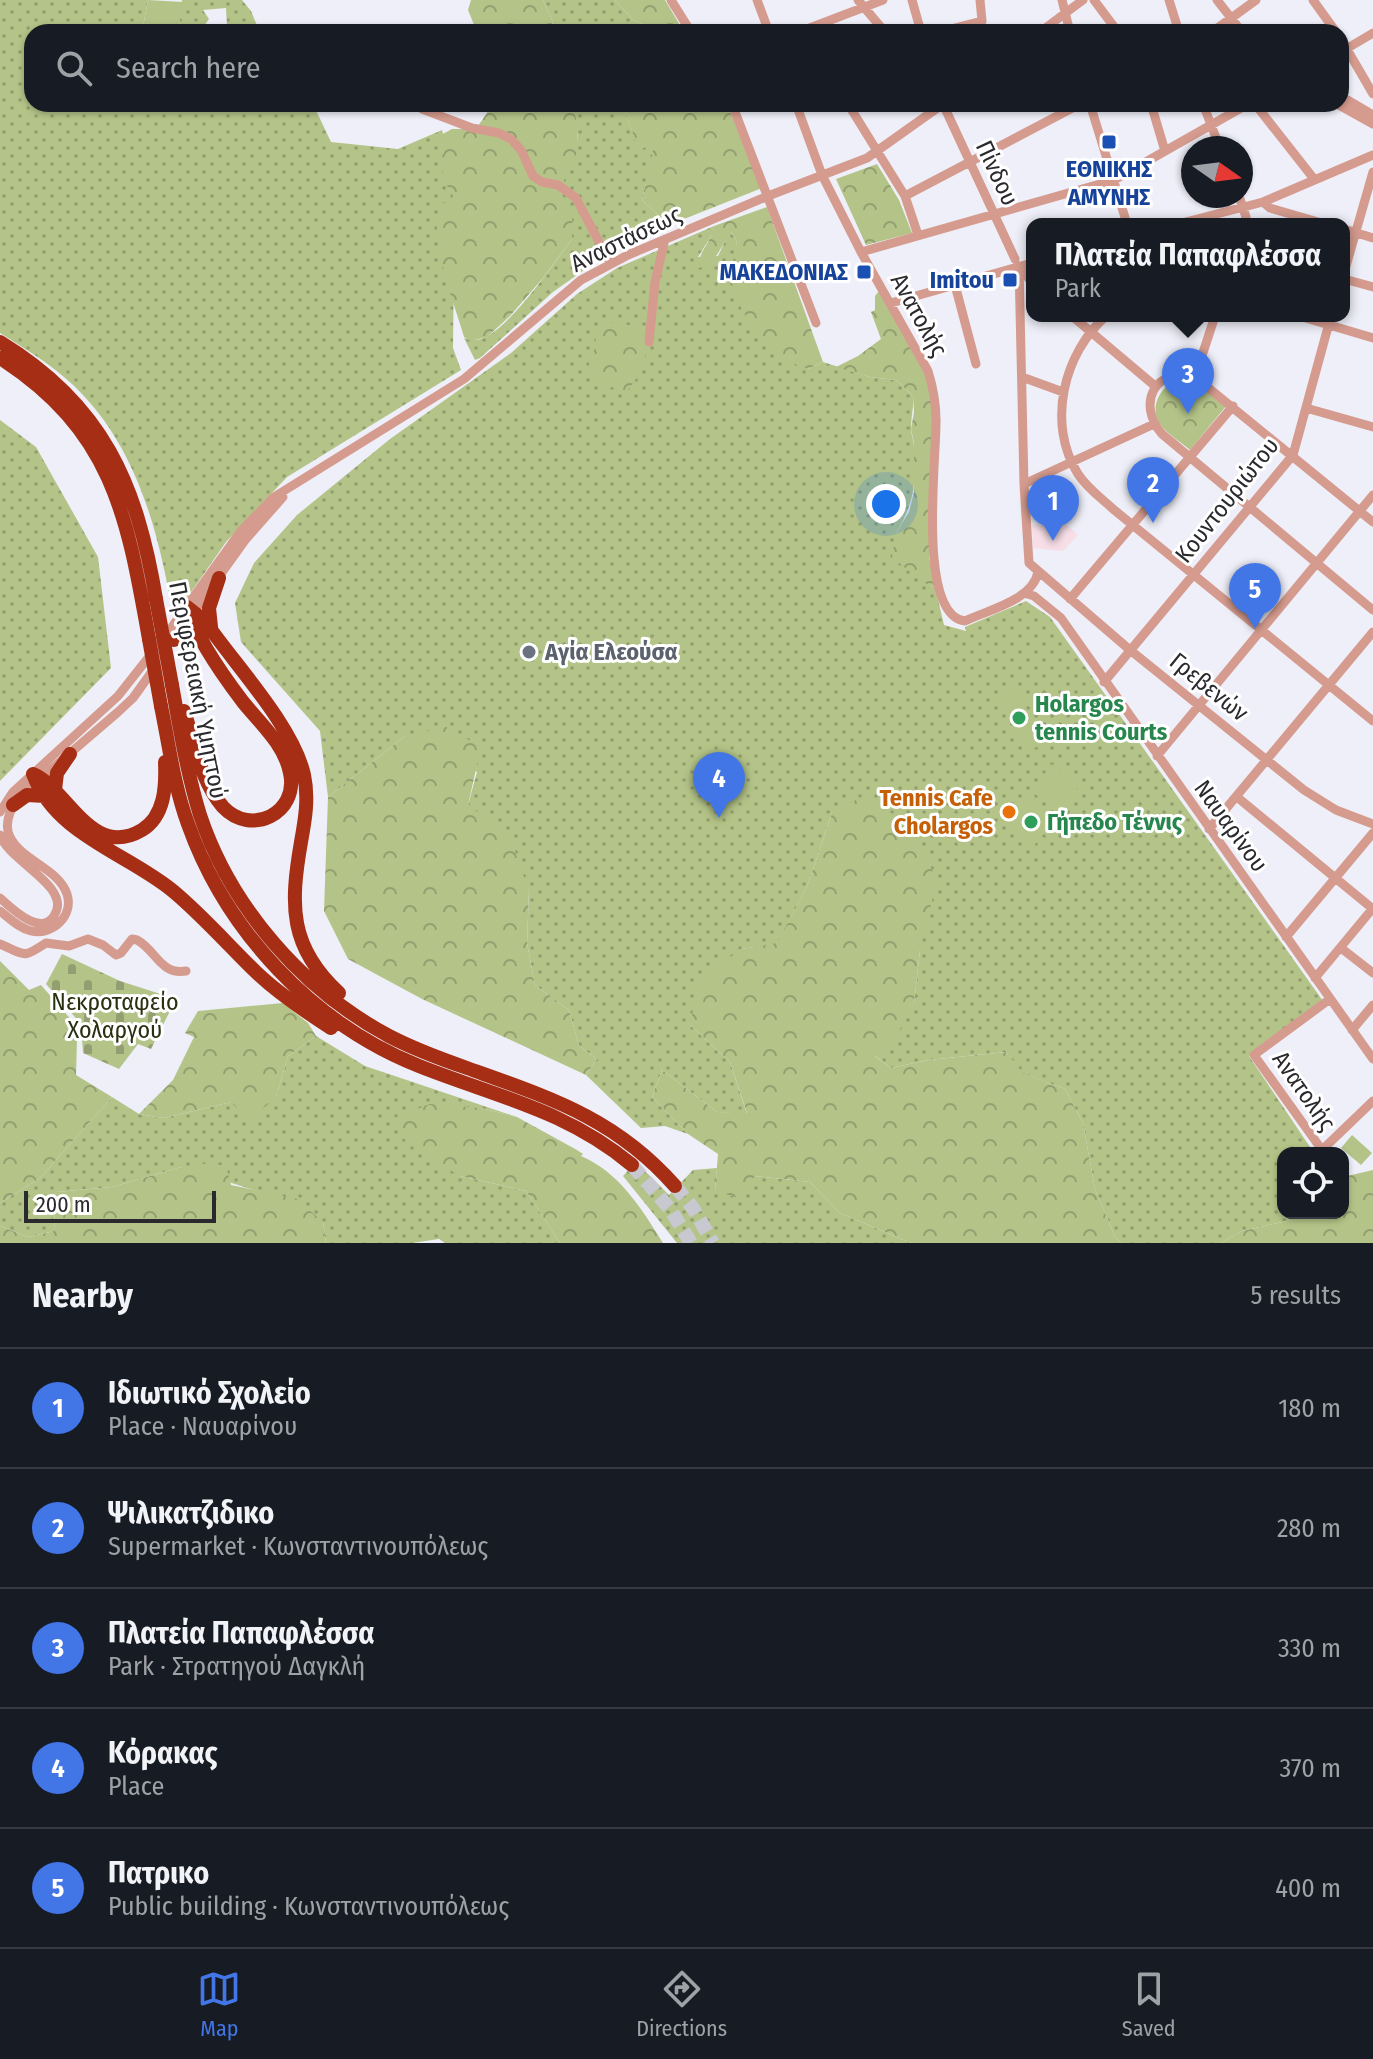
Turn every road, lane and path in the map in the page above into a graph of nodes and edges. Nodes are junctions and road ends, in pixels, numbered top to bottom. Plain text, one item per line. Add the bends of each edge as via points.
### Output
1 (671, 0) edge
2 (757, 0) edge
3 (883, 0) edge
4 (912, 0) edge
5 (980, 0) edge
6 (1062, 0) edge
7 (1083, 0) edge
8 (1094, 0) edge
9 (1169, 0) edge
10 (1217, 0) edge
11 (1256, 0) edge
12 (1313, 0) edge
13 (861, 4) edge
14 (1064, 14) junction
15 (1230, 18) junction
16 (686, 24) edge
17 (766, 24) edge
18 (819, 24) edge
19 (878, 24) edge
20 (919, 24) edge
21 (970, 24) edge
22 (1051, 24) edge
23 (1067, 24) edge
24 (1112, 24) edge
25 (1176, 24) edge
26 (1222, 24) edge
27 (1235, 24) edge
28 (1330, 24) edge
29 (1373, 33) edge
30 (1349, 43) edge
31 (1349, 56) edge
32 (1373, 94) edge
33 (1349, 101) edge
34 (1349, 111) edge
35 (430, 112) edge
36 (735, 112) edge
37 (799, 112) edge
38 (853, 112) edge
39 (932, 112) edge
40 (947, 112) edge
41 (1065, 112) edge
42 (1093, 112) edge
43 (1153, 112) edge
44 (1206, 112) edge
45 (1234, 112) edge
46 (1261, 112) edge
47 (1373, 115) edge
48 (1373, 124) edge
49 (1211, 125) junction
50 (1215, 136) edge
51 (1165, 151) junction
52 (878, 152) junction
53 (1373, 155) edge
54 (970, 162) junction
55 (1373, 172) edge
56 (822, 175) junction
57 (1314, 179) junction
58 (1114, 180) junction
59 (768, 196) junction
60 (905, 196) junction
61 (1263, 202) junction
62 (1253, 204) edge
63 (1239, 208) edge
64 (993, 214) junction
65 (1125, 218) edge
66 (1201, 218) edge
67 (1304, 218) edge
68 (1350, 231) edge
69 (1355, 233) junction
70 (918, 235) junction
71 (1373, 238) edge
72 (665, 239) junction
73 (1350, 251) edge
74 (861, 252) junction
75 (610, 263) junction
76 (1017, 263) junction
77 (1026, 263) edge
78 (1026, 275) edge
79 (1350, 281) edge
80 (955, 285) junction
81 (1373, 287) edge
82 (891, 303) junction
83 (1079, 322) edge
84 (1100, 322) edge
85 (1213, 322) edge
86 (1329, 322) edge
87 (1335, 322) edge
88 (816, 323) dead end
89 (1090, 331) junction
90 (1373, 338) edge
91 (0, 342) edge
92 (649, 342) dead end
93 (0, 358) edge
94 (976, 364) dead end
95 (1022, 377) junction
96 (1195, 377) junction
97 (1155, 386) junction
98 (1063, 392) junction
99 (1233, 406) junction
100 (1306, 408) junction
101 (1154, 424) junction
102 (1373, 427) edge
103 (1293, 455) junction
104 (1190, 456) junction
105 (1072, 462) junction
106 (310, 474) junction
107 (1024, 484) junction
108 (1373, 495) edge
109 (1250, 508) junction
110 (1360, 511) junction
111 (1373, 522) edge
112 (1132, 525) junction
113 (1317, 563) junction
114 (1034, 568) junction
115 (1194, 575) junction
116 (219, 578) junction
117 (1049, 581) junction
118 (1064, 594) junction
119 (1029, 595) junction
120 (1373, 610) edge
121 (190, 613) junction
122 (1059, 616) junction
123 (1259, 630) junction
124 (1373, 632) edge
125 (207, 635) junction
126 (174, 640) junction
127 (1130, 650) junction
128 (1104, 682) junction
129 (172, 685) junction
130 (1327, 686) junction
131 (1200, 705) junction
132 (161, 706) junction
133 (1373, 721) edge
134 (70, 754) junction
135 (1157, 756) junction
136 (1267, 760) junction
137 (37, 777) junction
138 (50, 793) junction
139 (1237, 797) junction
140 (6, 809) edge
141 (1373, 824) edge
142 (1209, 829) junction
143 (1373, 833) edge
144 (0, 835) edge
145 (1336, 879) junction
146 (0, 900) edge
147 (1373, 909) edge
148 (0, 911) edge
149 (1286, 937) junction
150 (0, 944) edge
151 (1341, 948) junction
152 (186, 971) dead end
153 (1373, 973) edge
154 (1315, 978) junction
155 (1330, 999) junction
156 (1373, 1005) edge
157 (1352, 1030) junction
158 (388, 1035) junction
159 (1373, 1059) edge
160 (416, 1065) junction
161 (1372, 1107) edge
162 (632, 1165) tunnel mouth
163 (675, 1186) tunnel mouth

1 - 16 street
2 - 17 street
3 - 13 street
4 - 20 street
5 - 21 street via 982,21
6 - 14 street
7 - 14 street
8 - 24 street
9 - 25 street
10 - 15 street
11 - 15 street
12 - 28 street
13 - 18 street
13 - 19 street
14 - 22 street
14 - 23 street
15 - 26 street
15 - 27 street
29 - 30 street
31 - 32 street
33 - 47 street
34 - 48 street
35 - 75 street via 511,139 533,176 576,198
36 - 59 street
37 - 56 street, Ανατολής
38 - 52 street
39 - 52 street, Αναστάσεως
40 - 54 street, Πίνδου
41 - 54 street
42 - 58 street
43 - 51 street
44 - 49 street
45 - 49 street
46 - 57 street
49 - 50 street
49 - 51 street
51 - 58 street
52 - 56 street, Αναστάσεως
52 - 60 street
53 - 57 street
54 - 60 street
54 - 64 street, Πίνδου
55 - 69 street
56 - 59 street, Αναστάσεως
56 - 74 street, Ανατολής
57 - 61 street
58 - 64 street
58 - 65 street
59 - 72 street, Αναστάσεως
59 - 88 street
60 - 70 street
61 - 62 street
61 - 67 street
63 - 66 street
64 - 70 street
64 - 76 street, Πίνδου
68 - 69 street
69 - 71 street
69 - 73 street
70 - 74 street
72 - 75 street, Αναστάσεως
72 - 92 street
74 - 82 street, Ανατολής
75 - 106 street, Αναστάσεως via 551,303 464,379
76 - 77 street
76 - 78 street
76 - 80 street
76 - 95 street
79 - 81 street
80 - 82 street
80 - 94 street
82 - 119 street, Ανατολής via 920,352 934,391 933,560 948,608 965,621
83 - 89 street
84 - 89 street
85 - 96 street
86 - 100 street, Κουντουριώτου
87 - 90 street
89 - 97 street
89 - 98 street via 1077,350
91 - 129 highway, Περιφερειακή Υμηττού, bridge via 64,389 119,465 139,516
93 - 132 highway, Περιφερειακή Υμηττού, bridge via 55,400 102,464 129,532
95 - 98 street
95 - 107 street
96 - 97 street via 1171,375
96 - 99 street
97 - 101 street via 1150,404
98 - 105 street
99 - 103 street
99 - 104 street
100 - 102 street
100 - 103 street, Κουντουριώτου
101 - 104 street
101 - 105 street
103 - 109 street, Κουντουριώτου
103 - 110 street
104 - 109 street
104 - 112 street
105 - 107 street
105 - 112 street via 1092,491
106 - 116 street via 270,511
106 - 121 street via 274,497 241,531
107 - 114 street via 1027,559
108 - 110 street
109 - 113 street
109 - 115 street, Κουντουριώτου
110 - 111 street
110 - 113 street
112 - 115 street
112 - 118 street
113 - 120 street
113 - 123 street
114 - 117 street, Γρεβενών
114 - 119 street
115 - 123 street
115 - 127 street, Κουντουριώτου
116 - 121 street
116 - 125 highway
117 - 118 street, Γρεβενών
117 - 119 street, Ανατολής
118 - 122 street
118 - 127 street, Γρεβενών
119 - 122 street, Ναυαρίνου
121 - 125 highway
121 - 126 street
121 - 137 street
122 - 128 street, Ναυαρίνου
123 - 130 street
123 - 131 street
124 - 130 street
125 - 126 highway
125 - 129 highway via 239,698 287,761 291,788 279,811 250,821 224,808 205,778
125 - 158 highway via 284,731 300,761 306,809 294,907 304,948 318,973
126 - 134 street via 133,698
127 - 128 street, Κουντουριώτου
127 - 131 street, Γρεβενών
128 - 135 street, Ναυαρίνου
129 - 158 highway, Περιφερειακή Υμηττού via 201,817 241,898 266,934 317,987
130 - 133 street
130 - 136 street
131 - 135 street
131 - 136 street, Γρεβενών
132 - 138 highway via 165,788 159,810 146,827 128,836 106,835
132 - 160 highway, Περιφερειακή Υμηττού via 187,822 207,870 239,922 324,1012
134 - 137 street
134 - 138 highway
135 - 142 street, Ναυαρίνου
136 - 139 street
136 - 141 street, Γρεβενών via 1325,803
137 - 138 highway
137 - 140 street
138 - 140 highway via 27,795
138 - 160 highway via 93,841 169,888 284,995 347,1038
139 - 142 street
139 - 145 street
140 - 148 street via 11,838 60,883 68,904 63,919 44,932 22,928
142 - 149 street, Ναυαρίνου
143 - 145 street
144 - 146 street via 9,852 52,888 58,905 51,920 40,923 25,919
145 - 147 street
145 - 149 street
147 - 151 street
149 - 154 street, Ναυαρίνου
150 - 152 street via 32,955 46,943 69,946 88,939 116,955 132,939 164,968
151 - 153 street
151 - 154 street
154 - 155 street, Ναυαρίνου
155 - 157 street, Ναυαρίνου
155 - 161 street, Ανατολής via 1254,1055 1322,1150
156 - 157 street
157 - 159 street, Ναυαρίνου
158 - 163 highway, Περιφερειακή Υμηττού via 596,1119 644,1153
160 - 162 highway, Περιφερειακή Υμηττού via 565,1119

